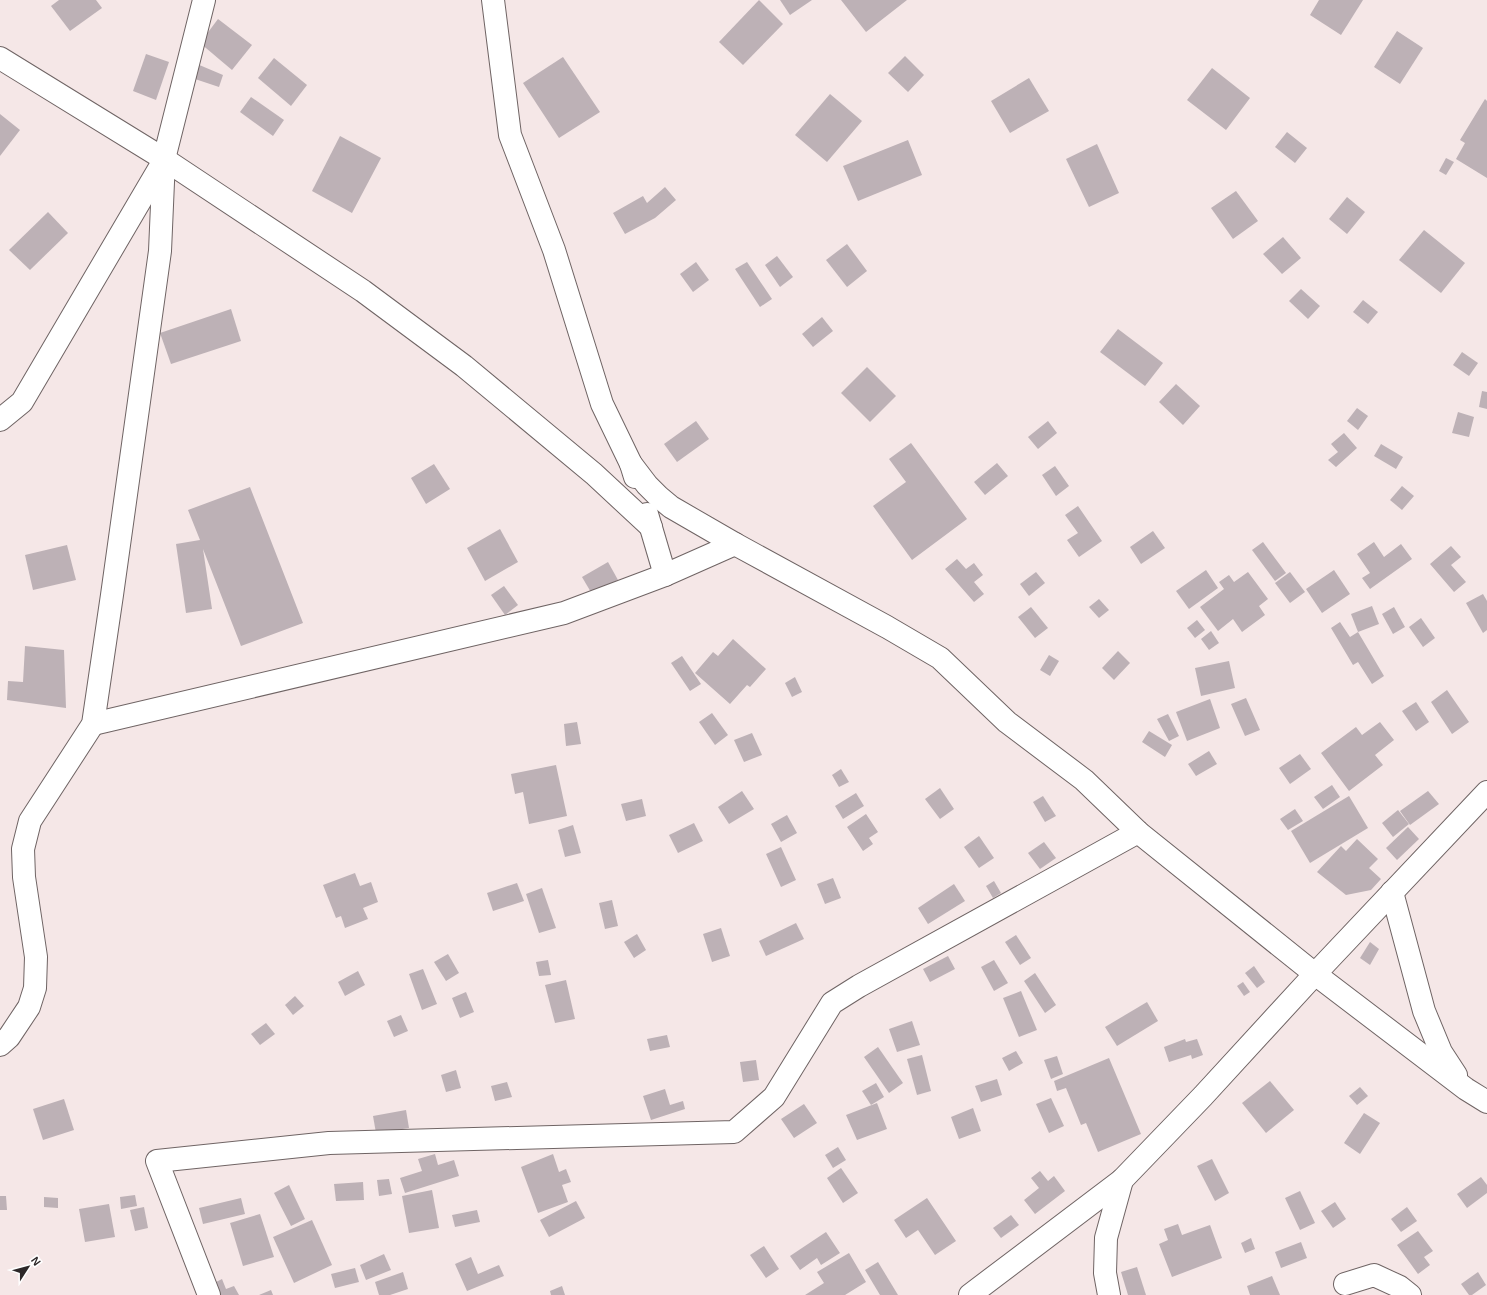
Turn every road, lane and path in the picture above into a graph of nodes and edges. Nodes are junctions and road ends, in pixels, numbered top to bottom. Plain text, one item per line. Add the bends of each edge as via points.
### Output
1 (204, 0) edge
2 (493, 0) edge
3 (0, 58) edge
4 (164, 159) junction
5 (0, 420) edge
6 (631, 464) junction
7 (651, 527) junction
8 (735, 544) junction
9 (665, 575) junction
10 (93, 724) junction
11 (1487, 792) edge
12 (1138, 832) junction
13 (1392, 892) junction
14 (1314, 974) junction
15 (0, 1045) edge
16 (1466, 1090) junction
17 (1487, 1102) edge
18 (1487, 1117) edge
19 (1122, 1180) junction
20 (1345, 1284) dead end
21 (209, 1295) edge
22 (970, 1295) edge
23 (1109, 1295) edge
24 (1410, 1295) edge

1 - 4 street
2 - 6 street via 510,135 554,250 602,404
3 - 4 street
4 - 5 street via 22,402
4 - 7 street via 363,291 464,366 594,474
4 - 10 street via 160,251
6 - 7 street
6 - 8 street via 647,485 671,507
7 - 9 street
8 - 9 street
8 - 12 street via 940,658 1007,722 1084,780
9 - 10 street via 564,613
10 - 15 street via 30,821 23,849 24,877 36,957 35,988 29,1007 10,1036
11 - 13 street
12 - 14 street
12 - 21 street via 832,1003 774,1097 734,1132 329,1143 157,1160
13 - 14 street
13 - 16 street via 1424,1011 1441,1052
14 - 16 street
14 - 19 street
16 - 17 street
16 - 18 street
19 - 22 street
19 - 23 street via 1106,1238 1105,1273
20 - 24 street via 1374,1275 1400,1287

